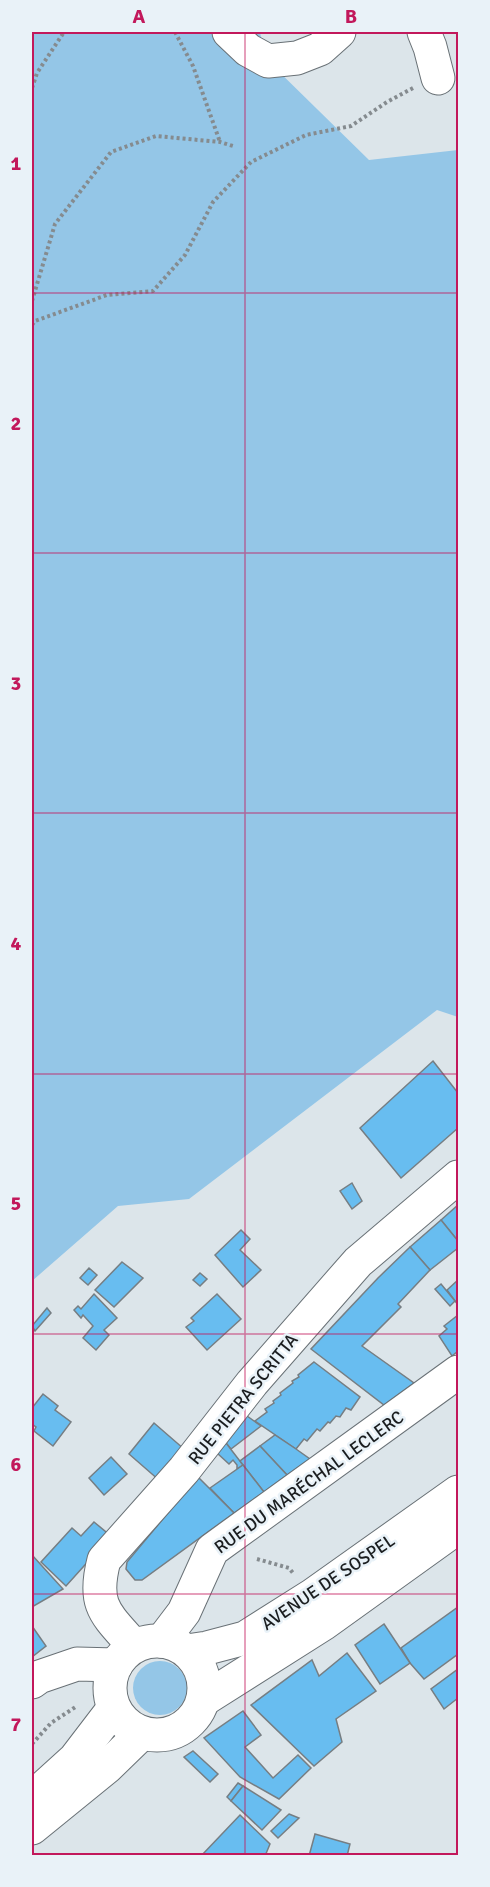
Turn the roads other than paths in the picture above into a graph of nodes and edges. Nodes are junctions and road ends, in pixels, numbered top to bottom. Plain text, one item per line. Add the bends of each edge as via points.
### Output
1 (229, 32) edge
2 (339, 32) edge
3 (440, 35) edge
4 (438, 78) road end
5 (459, 1177) edge
6 (459, 1372) edge
7 (459, 1492) edge
8 (459, 1527) edge
9 (150, 1651) junction
10 (32, 1682) edge
11 (203, 1700) junction
12 (114, 1708) junction
13 (142, 1733) junction
14 (32, 1798) edge
15 (32, 1828) edge

1 - 2 main road via 248,50 268,61 297,58 320,49
3 - 4 main road via 430,47
5 - 9 main road, RUE PIETRA SCRITTA via 358,1263 104,1560 99,1596 106,1613
6 - 9 main road, RUE DU MARÉCHAL LECLERC via 212,1550 184,1612
7 - 9 main road, AVENUE DE SOSPEL via 246,1638 207,1648
8 - 11 main road, AVENUE DE SOSPEL via 323,1624
9 - 10 main road, AVENUE DE SOSPEL via 77,1664
9 - 11 main road via 196,1661 202,1674
9 - 12 main road via 110,1679
11 - 13 main road via 191,1720 173,1733
12 - 13 main road
12 - 14 main road via 75,1759
13 - 15 main road

